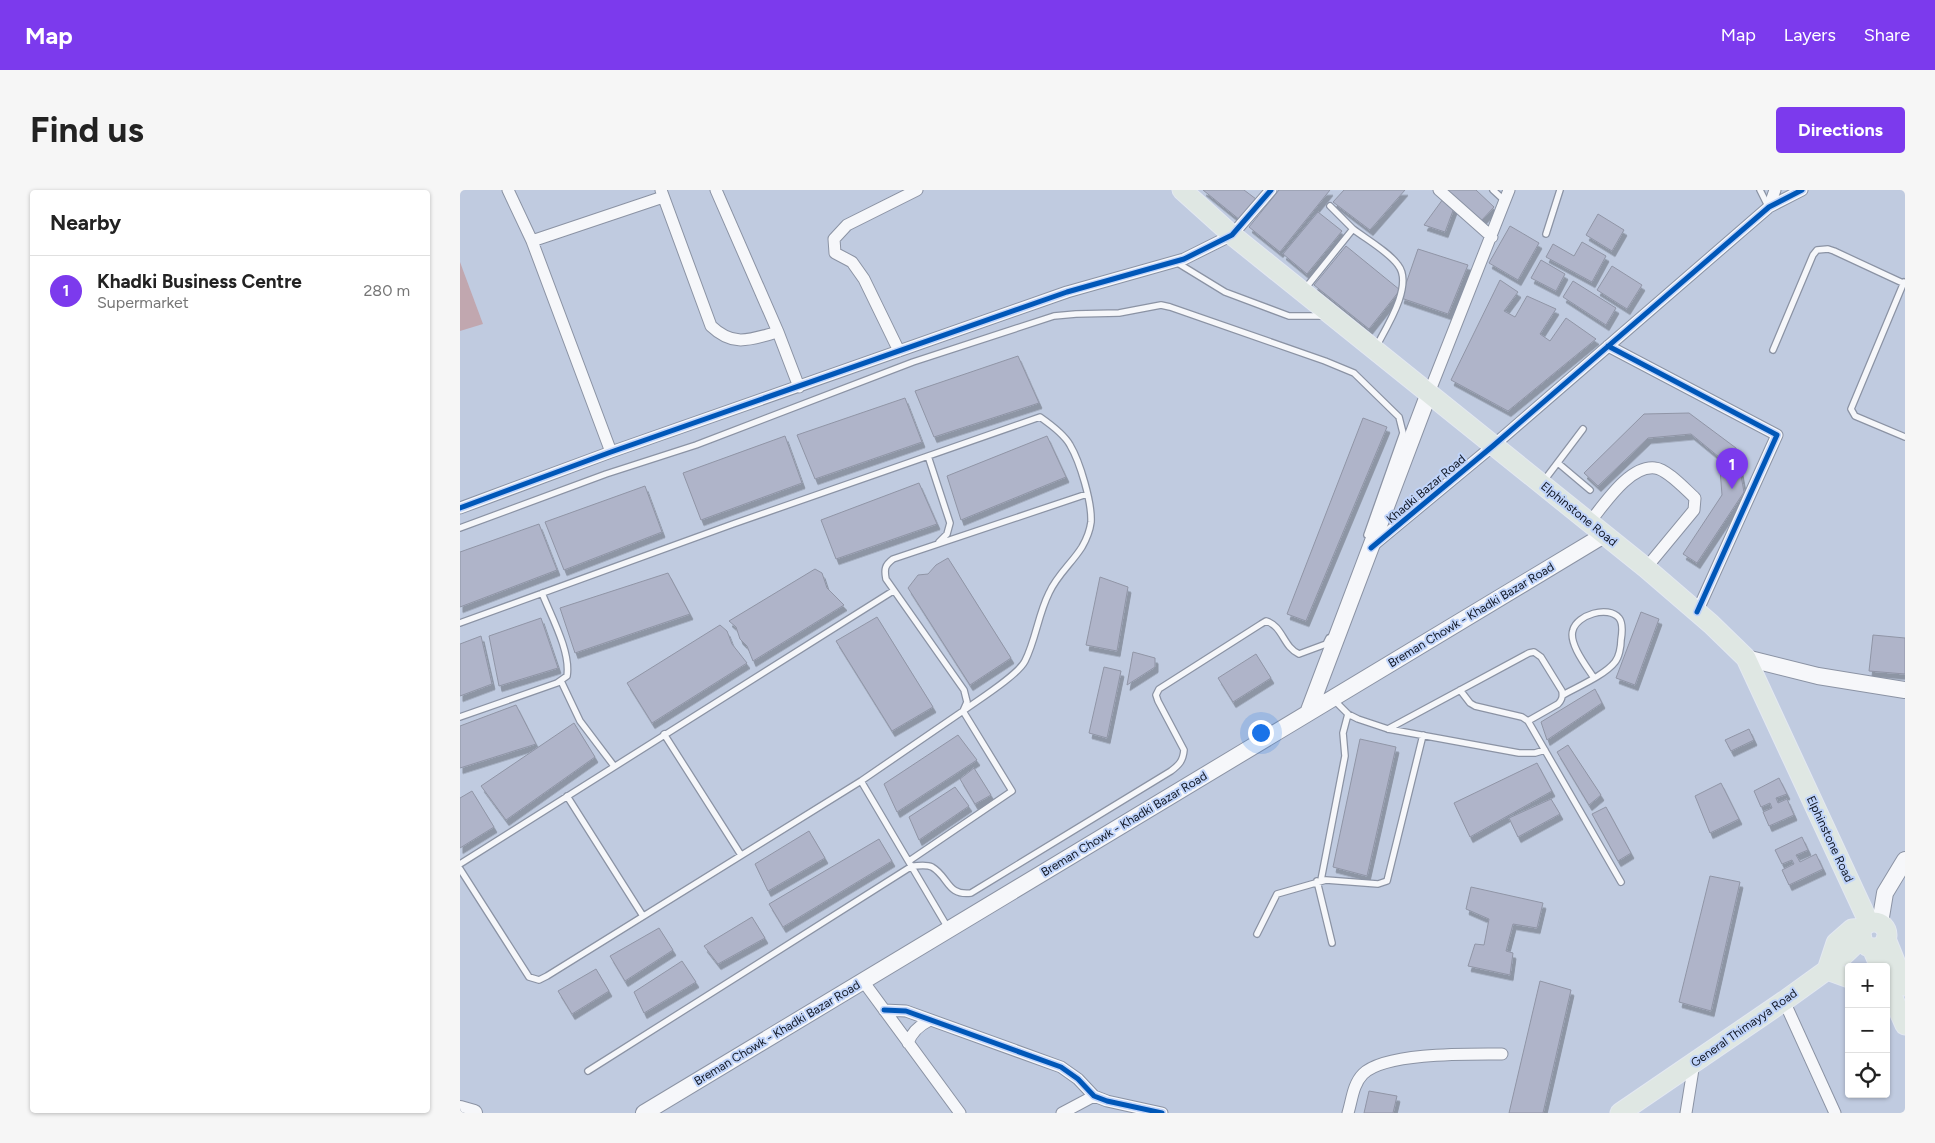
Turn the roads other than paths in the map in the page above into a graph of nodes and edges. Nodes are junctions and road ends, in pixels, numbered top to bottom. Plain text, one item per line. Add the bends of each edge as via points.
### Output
1 (508, 190) edge
2 (716, 190) edge
3 (917, 190) edge
4 (1182, 190) edge
5 (1271, 190) edge
6 (1439, 190) edge
7 (1493, 190) edge
8 (1560, 190) edge
9 (1760, 190) edge
10 (1775, 190) edge
11 (1802, 190) edge
12 (662, 194) edge
13 (1508, 195) edge
14 (1330, 206) dead end
15 (1769, 207) junction
16 (1352, 229) junction
17 (1546, 234) dead end
18 (1232, 235) junction
19 (1492, 237) junction
20 (532, 241) junction
21 (1176, 262) junction
22 (1905, 283) edge
23 (1303, 292) junction
24 (1332, 316) junction
25 (778, 332) junction
26 (1608, 346) junction
27 (1374, 349) junction
28 (1773, 350) dead end
29 (900, 351) junction
30 (799, 387) junction
31 (1429, 393) junction
32 (1583, 429) dead end
33 (1905, 437) edge
34 (1494, 445) junction
35 (611, 452) junction
36 (928, 456) junction
37 (1558, 463) junction
38 (1542, 484) junction
39 (1590, 490) dead end
40 (1087, 494) junction
41 (460, 508) edge
42 (1589, 523) junction
43 (460, 528) edge
44 (1604, 535) junction
45 (938, 543) junction
46 (1367, 546) junction
47 (1646, 568) junction
48 (894, 591) junction
49 (542, 593) junction
50 (1697, 612) junction
51 (460, 624) edge
52 (1333, 628) dead end
53 (1746, 658) junction
54 (1594, 678) junction
55 (561, 680) junction
56 (1460, 690) junction
57 (1905, 690) edge
58 (1563, 696) junction
59 (1332, 699) junction
60 (963, 711) junction
61 (1308, 713) junction
62 (1348, 714) junction
63 (460, 717) edge
64 (1528, 721) junction
65 (1388, 729) junction
66 (664, 734) junction
67 (1423, 735) junction
68 (1544, 750) junction
69 (614, 766) junction
70 (861, 781) junction
71 (567, 796) junction
72 (741, 855) junction
73 (1905, 860) edge
74 (460, 864) edge
75 (910, 864) junction
76 (460, 869) edge
77 (1319, 881) junction
78 (1621, 882) dead end
79 (643, 916) junction
80 (949, 929) junction
81 (1872, 933) junction
82 (1256, 934) dead end
83 (1332, 943) dead end
84 (1879, 963) edge
85 (1829, 964) junction
86 (1845, 975) edge
87 (863, 981) junction
88 (1892, 989) edge
89 (1784, 1001) junction
90 (884, 1010) junction
91 (930, 1020) junction
92 (1905, 1025) edge
93 (908, 1043) junction
94 (1502, 1054) dead end
95 (1694, 1062) junction
96 (588, 1071) dead end
97 (1094, 1096) junction
98 (460, 1109) edge
99 (474, 1113) edge
100 (644, 1113) edge
101 (960, 1113) edge
102 (1062, 1113) edge
103 (1162, 1113) edge
104 (1348, 1113) edge
105 (1620, 1113) edge
106 (1686, 1113) edge
107 (1835, 1113) edge

1 - 20 street
2 - 25 street
3 - 29 street via 847,225 834,239 834,252 852,262 864,279
4 - 18 main road, Elphinstone Road
5 - 18 street
6 - 19 street
7 - 13 lane
8 - 17 lane
9 - 15 lane
10 - 15 street
11 - 15 street, Khadki Bazar Road
12 - 20 street
12 - 25 street via 711,326 730,339 744,340
13 - 19 street
14 - 16 lane
15 - 26 street, Khadki Bazar Road
16 - 23 lane
16 - 27 lane via 1398,264 1403,273 1395,314
18 - 21 street
18 - 23 main road, Elphinstone Road
19 - 31 street
20 - 35 street
21 - 24 lane via 1225,292 1289,316
21 - 29 street via 1067,292
22 - 28 lane via 1828,248 1817,250
22 - 33 lane via 1851,404 1855,416
23 - 24 main road, Elphinstone Road
24 - 27 main road, Elphinstone Road
25 - 30 street
26 - 34 street, Khadki Bazar Road
26 - 50 street via 1777,435
27 - 31 main road, Elphinstone Road
29 - 30 street
30 - 35 street
31 - 34 main road, Elphinstone Road
31 - 46 main road, Khadki Bazar Road
32 - 37 lane
34 - 38 main road, Elphinstone Road
34 - 46 street, Khadki Bazar Road
35 - 41 street
36 - 40 lane via 1040,417 1070,444
36 - 45 lane via 950,523 947,534
36 - 49 lane
37 - 38 lane
37 - 39 lane
38 - 42 main road, Elphinstone Road
40 - 45 lane
40 - 60 lane via 1091,520 1089,530 1082,546 1049,591 1024,663
42 - 44 main road, Elphinstone Road
42 - 47 street via 1623,482 1638,471 1656,468 1670,476 1695,498 1694,510
43 - 46 lane via 913,362 1054,316 1119,313 1161,305 1354,373 1399,418 1403,433
44 - 47 main road, Elphinstone Road
44 - 59 main road, Breman Chowk - Khadki Bazar Road
45 - 48 lane via 887,564 884,570 886,579
46 - 61 main road, Khadki Bazar Road
47 - 50 main road, Elphinstone Road
48 - 60 lane via 964,690 967,702
48 - 66 lane
49 - 51 lane
49 - 55 lane via 567,656 567,676
50 - 53 main road, Elphinstone Road
52 - 75 lane via 1326,644 1299,654 1287,646 1273,623 1266,622 1164,685 1156,695 1184,750 1179,765 971,893 956,892 932,868
53 - 57 main road via 1818,676
53 - 81 main road, Elphinstone Road
54 - 54 lane via 1616,662 1620,650 1622,624 1610,613 1594,613 1580,620 1573,629 1573,640
54 - 58 lane
55 - 63 lane
55 - 69 lane via 580,721
56 - 58 lane via 1534,652 1541,657
56 - 64 lane via 1475,706
56 - 65 lane
58 - 64 lane via 1558,704
59 - 61 main road, Breman Chowk - Khadki Bazar Road
59 - 62 lane
60 - 70 lane
60 - 75 lane via 1012,791
61 - 80 main road, Breman Chowk - Khadki Bazar Road
62 - 65 lane
62 - 77 lane via 1343,733 1345,756
64 - 68 lane
65 - 67 lane
66 - 69 lane
66 - 72 lane
67 - 68 lane via 1520,753
67 - 77 lane via 1387,881 1378,884
68 - 78 lane
69 - 71 lane
70 - 72 lane
70 - 75 lane
71 - 74 lane
71 - 79 lane
72 - 79 lane
73 - 81 main road via 1885,892
75 - 80 lane
75 - 96 lane
76 - 79 lane via 528,977 539,980
77 - 82 lane via 1277,894
77 - 83 lane
80 - 87 main road, Breman Chowk - Khadki Bazar Road
81 - 84 main road
81 - 85 main road via 1852,929 1836,943
81 - 88 main road, Elphinstone Road
85 - 86 main road
85 - 89 main road, General Thimayya Road
87 - 90 street
87 - 100 main road, Breman Chowk - Khadki Bazar Road
88 - 92 main road, Elphinstone Road
89 - 95 main road, General Thimayya Road
89 - 107 street
90 - 91 street via 906,1011
90 - 93 street
91 - 93 street via 910,1035
91 - 97 street via 1061,1067
93 - 101 street
94 - 104 street via 1456,1054 1373,1067 1354,1087
95 - 105 main road, General Thimayya Road
95 - 106 street
97 - 102 street
97 - 103 street
98 - 99 main road

